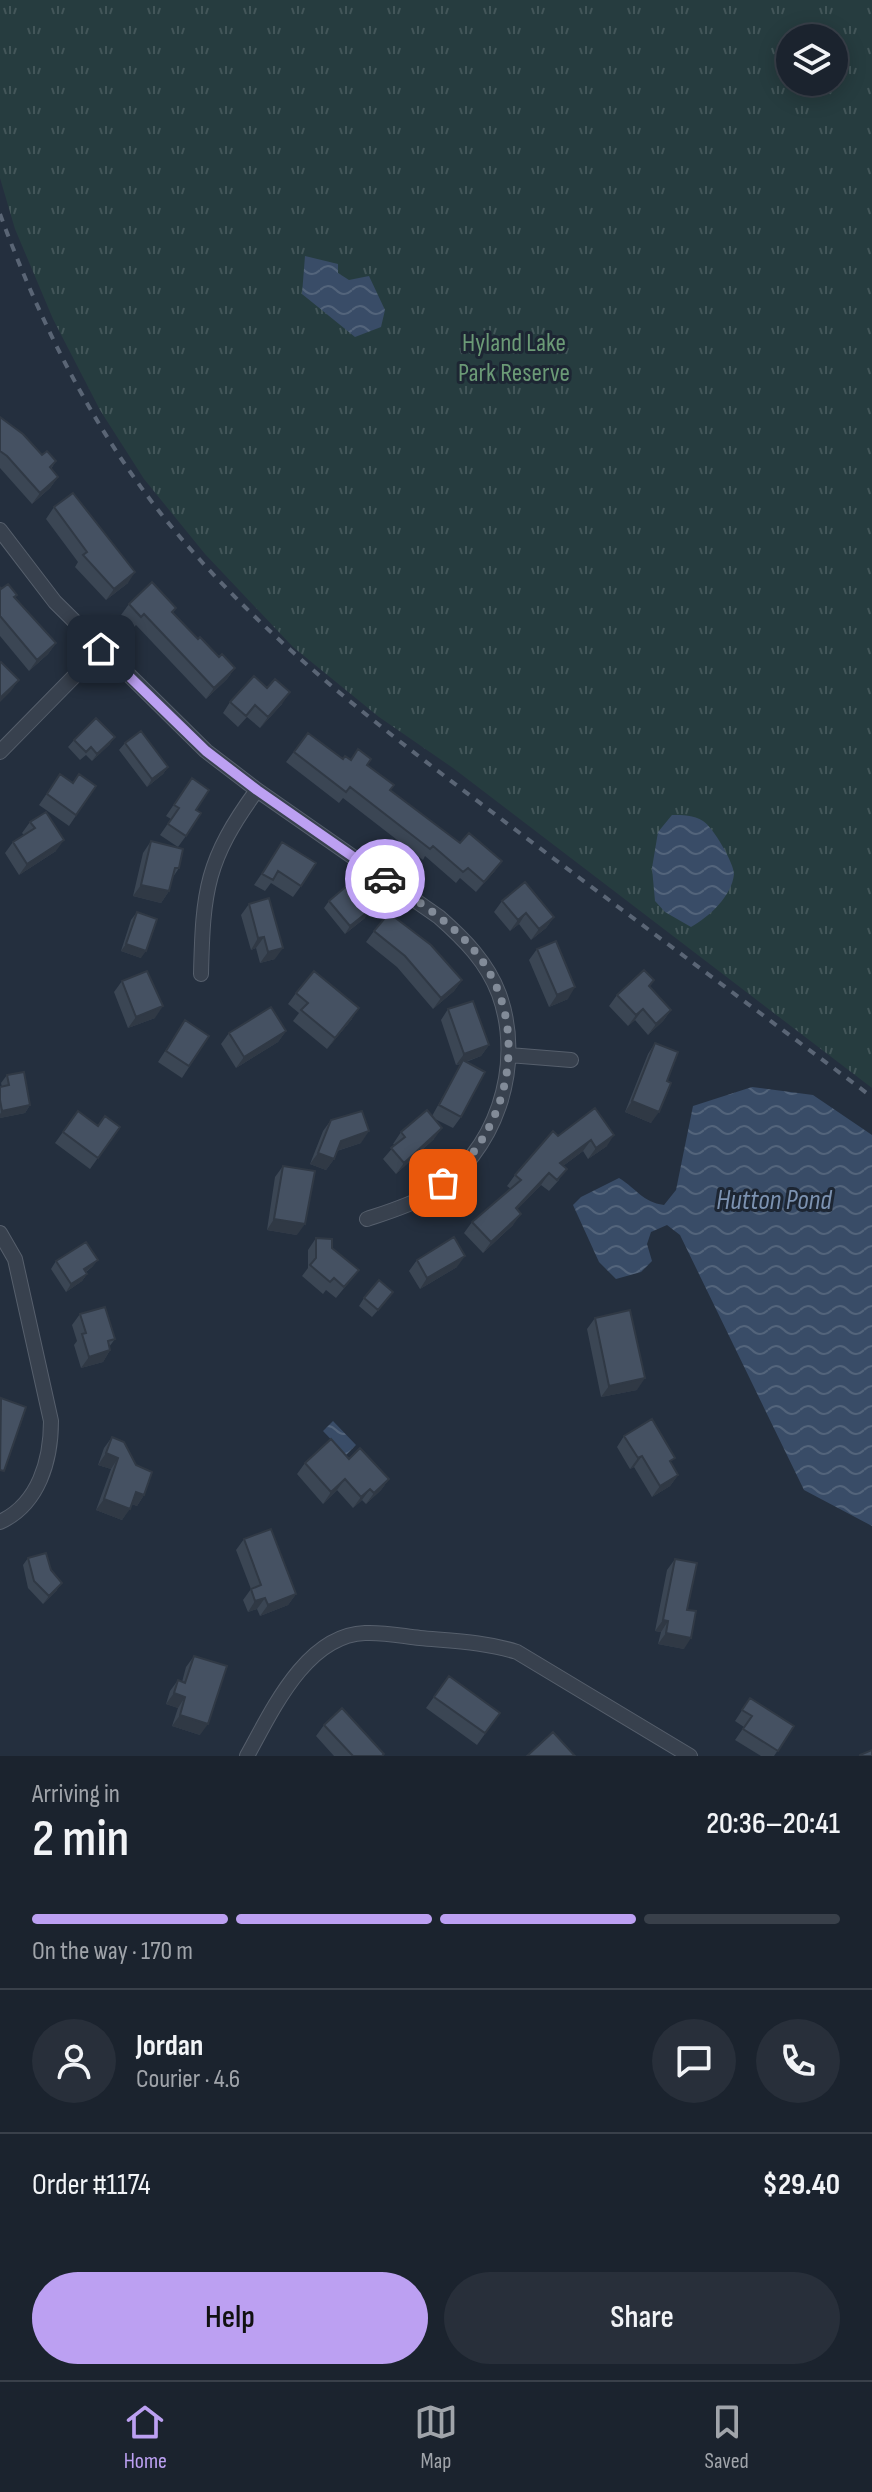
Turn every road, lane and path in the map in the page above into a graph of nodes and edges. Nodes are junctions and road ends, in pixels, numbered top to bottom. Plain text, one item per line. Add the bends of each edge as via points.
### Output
1 (0, 530) edge
2 (101, 649) junction
3 (0, 752) edge
4 (257, 790) junction
5 (201, 974) dead end
6 (509, 1055) junction
7 (571, 1060) dead end
8 (367, 1219) dead end
9 (0, 1233) edge
10 (0, 1522) edge
11 (247, 1756) edge
12 (690, 1756) edge

1 - 2 street via 55,602
2 - 3 street
2 - 4 street via 206,751
4 - 5 street via 211,868 203,903
4 - 6 street via 463,938 499,993
6 - 7 street
6 - 8 street via 505,1090 477,1150 430,1194
9 - 10 street via 15,1259 51,1421 51,1446 31,1496 14,1516
11 - 12 street via 304,1663 342,1637 364,1633 495,1645 517,1652

